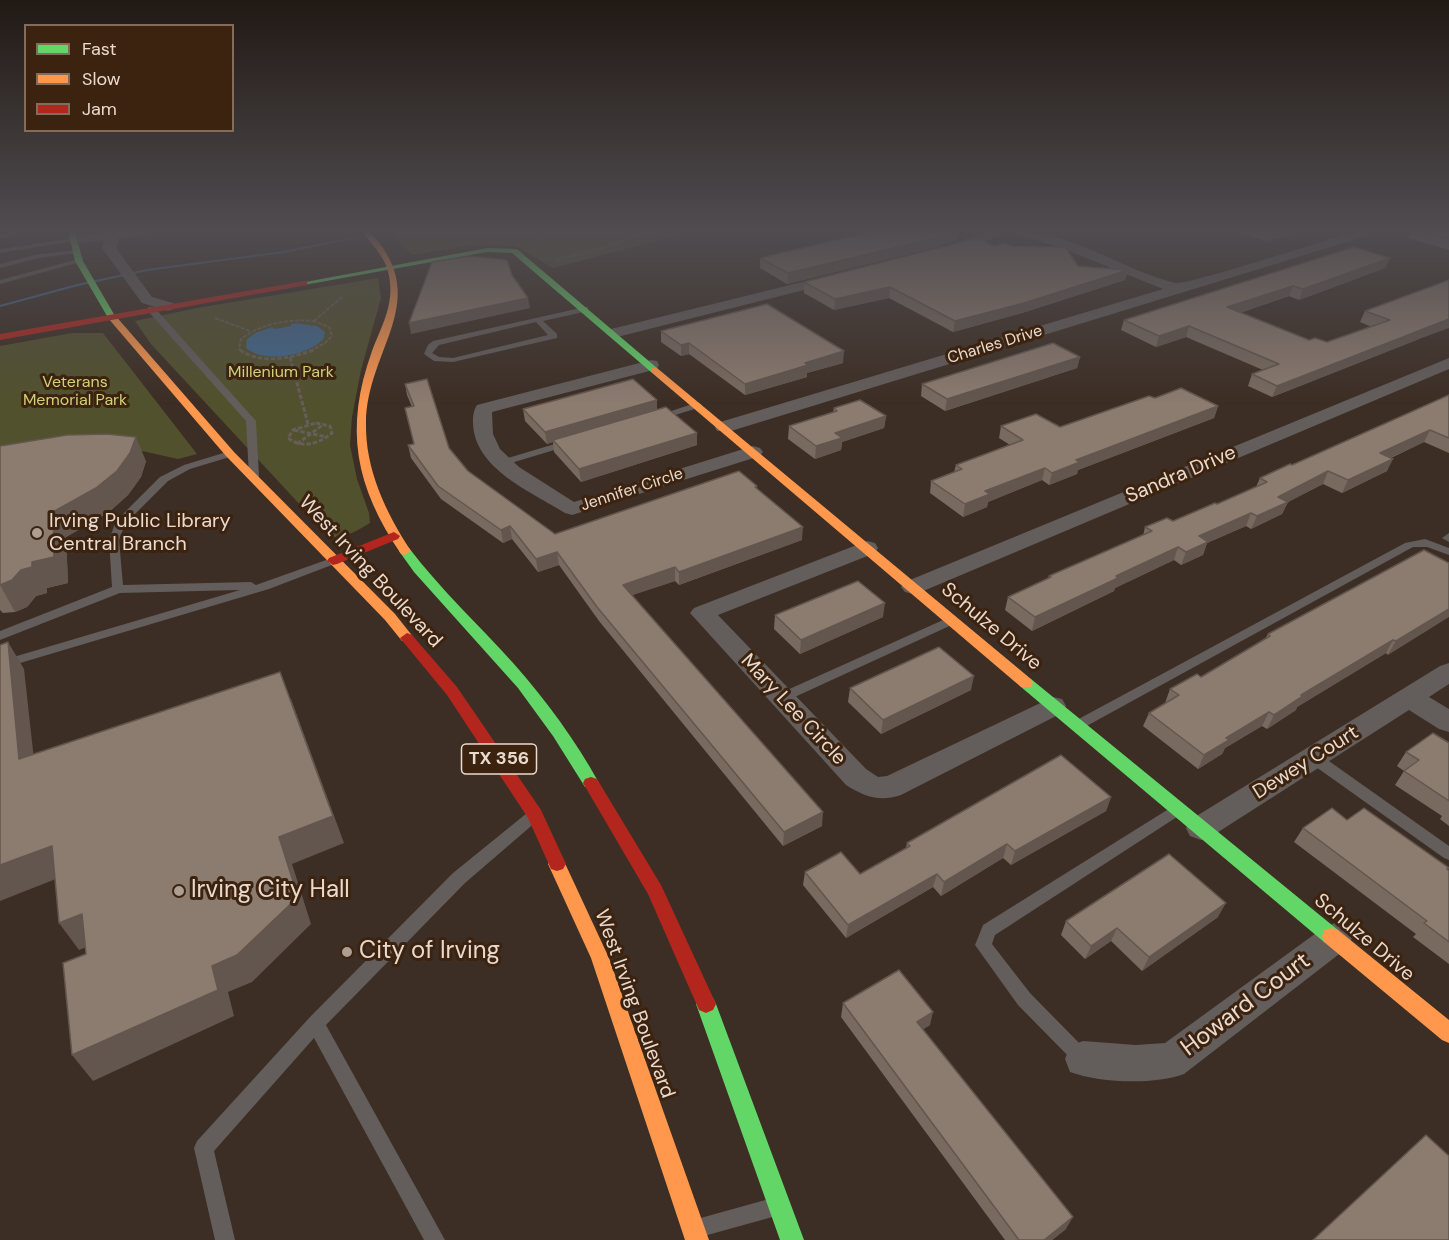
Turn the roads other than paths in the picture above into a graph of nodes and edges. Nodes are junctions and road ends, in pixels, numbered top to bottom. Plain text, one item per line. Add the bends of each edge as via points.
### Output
1 (96, 289) edge
2 (139, 289) edge
3 (271, 289) edge
4 (394, 289) edge
5 (561, 289) edge
6 (791, 289) edge
7 (1176, 289) edge
8 (168, 306) junction
9 (151, 309) junction
10 (585, 309) junction
11 (111, 316) junction
12 (538, 320) junction
13 (613, 333) junction
14 (0, 337) edge
15 (1449, 363) edge
16 (651, 365) junction
17 (699, 405) junction
18 (651, 419) edge
19 (724, 427) junction
20 (582, 439) edge
21 (753, 452) junction
22 (230, 454) junction
23 (501, 463) junction
24 (254, 479) junction
25 (394, 536) junction
26 (867, 548) junction
27 (1449, 552) edge
28 (333, 561) junction
29 (265, 586) junction
30 (913, 587) junction
31 (118, 589) junction
32 (952, 620) junction
33 (0, 636) edge
34 (66, 645) junction
35 (0, 665) edge
36 (1449, 672) edge
37 (0, 673) edge
38 (781, 698) junction
39 (1410, 698) junction
40 (1053, 706) junction
41 (1449, 722) edge
42 (1077, 725) junction
43 (1314, 758) junction
44 (1178, 809) junction
45 (535, 814) junction
46 (1201, 828) junction
47 (1449, 854) edge
48 (1335, 939) junction
49 (316, 1023) junction
50 (1449, 1033) edge
51 (1083, 1059) joint
52 (781, 1205) junction
53 (689, 1235) edge
54 (225, 1240) edge
55 (435, 1240) edge
56 (792, 1240) edge

1 - 11 main road, West Irving Boulevard
2 - 8 street via 147,300
3 - 8 main road
4 - 25 main road, TX 356 via 392,310 362,405 360,444
5 - 10 main road, Schulze Drive
6 - 13 street
7 - 19 street, Charles Drive
8 - 9 main road
9 - 11 main road
9 - 24 lane via 251,421
10 - 12 lane
10 - 13 main road, Schulze Drive
11 - 14 main road
11 - 22 main road, West Irving Boulevard / TX 356
12 - 12 lane via 554,336 453,360 428,354 430,346 436,343
13 - 16 main road, Schulze Drive
15 - 30 street, Sandra Drive
16 - 17 main road, Schulze Drive
16 - 23 street, Jennifer Circle via 483,409 486,442
17 - 18 lane
17 - 19 main road, Schulze Drive
19 - 21 main road, Schulze Drive
20 - 23 lane
21 - 23 street, Jennifer Circle via 572,509
21 - 26 main road, Schulze Drive
22 - 24 main road, West Irving Boulevard / TX 356
22 - 31 lane via 187,467 164,479 120,523 114,540
24 - 28 main road, West Irving Boulevard / TX 356
25 - 28 main road
25 - 52 main road, West Irving Boulevard / TX 356 via 423,577 530,693 574,755 649,880 712,1018
26 - 30 main road, Schulze Drive
26 - 38 street, Mary Lee Circle via 702,613
27 - 42 lane via 1433,544 1408,545
28 - 29 lane
28 - 45 main road, West Irving Boulevard / TX 356 via 390,617 452,691
29 - 31 lane
29 - 34 lane
30 - 32 main road, Schulze Drive
31 - 33 lane
32 - 38 lane
32 - 40 main road, Schulze Drive
34 - 35 lane
34 - 37 lane via 53,657
36 - 39 street, Dewey Court
38 - 40 street, Mary Lee Circle via 856,777 864,784 882,789
39 - 41 street
39 - 43 street, Dewey Court
40 - 42 main road, Schulze Drive
42 - 44 main road, Schulze Drive
43 - 46 street, Dewey Court
43 - 47 lane
44 - 46 main road, Schulze Drive
44 - 51 lane via 989,930 986,937 983,945 1024,999
45 - 49 lane via 459,878
45 - 53 main road, West Irving Boulevard / TX 356 via 600,958
46 - 48 main road, Schulze Drive
48 - 50 main road, Schulze Drive
48 - 51 street, Howard Court via 1171,1061
49 - 54 lane via 204,1148
49 - 55 lane
52 - 53 lane
52 - 56 main road, West Irving Boulevard / TX 356

